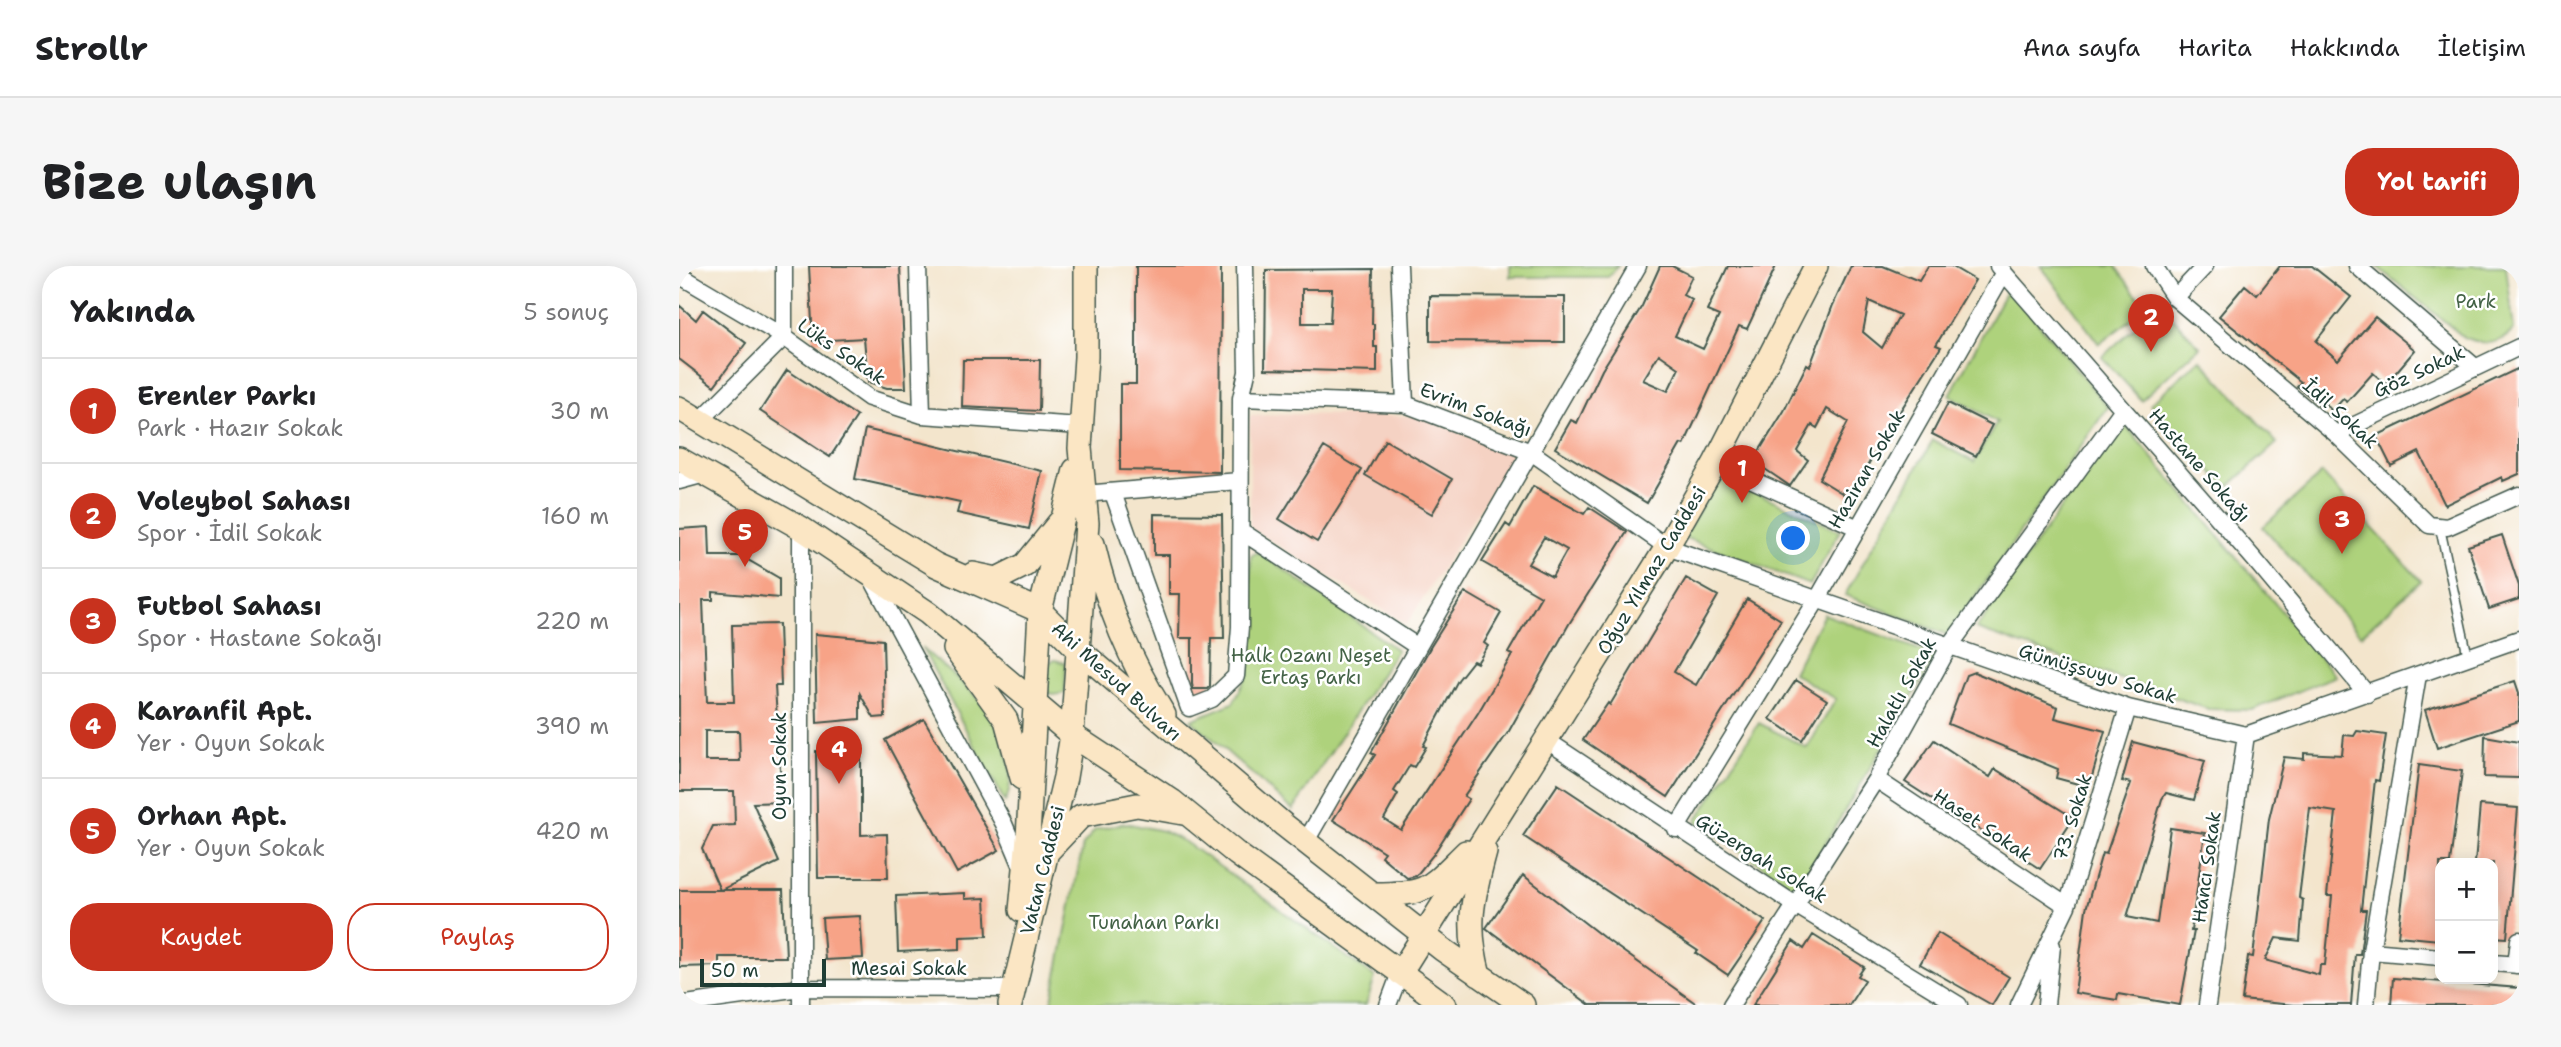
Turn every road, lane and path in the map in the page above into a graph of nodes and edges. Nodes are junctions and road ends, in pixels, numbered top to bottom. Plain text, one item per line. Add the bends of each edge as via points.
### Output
1 (784, 266) edge
2 (918, 266) edge
3 (1086, 266) edge
4 (1245, 266) edge
5 (1399, 266) edge
6 (1638, 266) edge
7 (1816, 266) edge
8 (2154, 266) edge
9 (2205, 266) edge
10 (2357, 266) edge
11 (2001, 269) edge
12 (679, 275) edge
13 (2175, 298) junction
14 (784, 337) junction
15 (2519, 347) edge
16 (2475, 368) junction
17 (1241, 398) junction
18 (1405, 404) junction
19 (679, 408) edge
20 (2123, 409) junction
21 (922, 415) junction
22 (700, 421) junction
23 (2336, 434) junction
24 (1080, 437) junction
25 (1531, 452) junction
26 (679, 459) edge
27 (1715, 463) junction
28 (705, 474) junction
29 (679, 481) edge
30 (1239, 481) junction
31 (1113, 492) junction
32 (1084, 495) junction
33 (2519, 495) edge
34 (1066, 512) junction
35 (1087, 523) junction
36 (1856, 527) junction
37 (801, 528) junction
38 (2440, 528) junction
39 (1241, 531) junction
40 (1667, 547) junction
41 (936, 565) junction
42 (871, 576) junction
43 (1817, 600) junction
44 (1040, 611) junction
45 (928, 613) junction
46 (2519, 639) edge
47 (1418, 647) junction
48 (1949, 647) junction
49 (1079, 650) junction
50 (2468, 657) junction
51 (2418, 675) junction
52 (2367, 694) junction
53 (1034, 705) junction
54 (2128, 708) junction
55 (1072, 735) junction
56 (1177, 735) junction
57 (2246, 735) junction
58 (1546, 740) junction
59 (1876, 779) junction
60 (1187, 813) junction
61 (1491, 828) junction
62 (1676, 829) junction
63 (1028, 838) junction
64 (1306, 841) junction
65 (1048, 851) junction
66 (1025, 873) junction
67 (1374, 894) junction
68 (1797, 906) junction
69 (2067, 906) junction
70 (1425, 935) junction
71 (2053, 936) junction
72 (2519, 940) edge
73 (1021, 951) junction
74 (2371, 951) junction
75 (2435, 957) edge
76 (2498, 963) edge
77 (2517, 965) edge
78 (1400, 973) junction
79 (1479, 975) junction
80 (800, 997) edge
81 (1011, 997) edge
82 (679, 1005) edge
83 (1388, 1005) edge
84 (1445, 1005) edge
85 (1523, 1005) edge
86 (1731, 1005) edge
87 (1959, 1005) edge
88 (2019, 1005) edge
89 (2046, 1005) edge
90 (2207, 1005) edge
91 (2366, 1005) edge

1 - 14 street
2 - 21 street
3 - 24 main road, Vatan Caddesi
4 - 17 street via 1247,372
5 - 18 street
6 - 25 street
7 - 27 main road, Oğuz Yılmaz Caddesi
8 - 13 street, İdil Sokak
9 - 13 street
10 - 16 street
11 - 20 street, Hastane Sokağı
11 - 36 street, Haziran Sokak
12 - 14 street, Lüks Sokak
13 - 23 street, İdil Sokak
14 - 21 street, Lüks Sokak via 869,398
14 - 22 street
15 - 16 street, Göz Sokak
16 - 23 street, Göz Sokak
17 - 18 street, Evrim Sokağı
17 - 30 street
18 - 25 street, Evrim Sokağı
19 - 22 main road, Ahi Mesud Bulvarı
20 - 48 street, Halatlı Sokak
20 - 52 street, Hastane Sokağı
21 - 24 street, Lüks Sokak
22 - 41 main road, Ahi Mesud Bulvarı
23 - 38 street, İdil Sokak via 2420,519
24 - 32 main road, Vatan Caddesi
24 - 34 main road, Vatan Caddesi
25 - 40 street, Evrim Sokağı
25 - 47 street
26 - 28 main road
27 - 36 street
27 - 40 main road, Oğuz Yılmaz Caddesi
28 - 29 street
28 - 37 main road
30 - 31 street
30 - 39 street
31 - 32 street
31 - 39 street via 1189,708 1212,699 1236,676
32 - 35 main road, Vatan Caddesi
33 - 38 street
34 - 41 main road via 1025,565 997,579
34 - 44 main road, Vatan Caddesi
35 - 49 main road, Vatan Caddesi
35 - 56 main road via 1103,585 1134,667
36 - 43 street, Haziran Sokak
37 - 42 main road
37 - 80 street, Oyun Sokak
38 - 50 lane
39 - 47 street
40 - 43 street, Gümüşsuyu Sokak
40 - 58 main road, Oğuz Yılmaz Caddesi
41 - 44 main road, Ahi Mesud Bulvarı
42 - 45 main road
42 - 66 street via 1004,824
43 - 48 street, Gümüşsuyu Sokak
43 - 62 street, Haziran Sokak
44 - 49 main road, Ahi Mesud Bulvarı
44 - 53 main road, Vatan Caddesi
45 - 53 main road
45 - 63 main road via 1006,720 1021,765
46 - 50 street
47 - 64 street
48 - 54 street, Gümüşsuyu Sokak
48 - 59 street, Halatlı Sokak
49 - 55 main road, Vatan Caddesi
49 - 56 main road, Ahi Mesud Bulvarı
50 - 51 street
51 - 52 street
51 - 74 street
52 - 57 street
53 - 55 main road
53 - 63 main road, Vatan Caddesi
54 - 57 street, Gümüşsuyu Sokak
54 - 69 street, 73. Sokak
55 - 60 main road
55 - 65 main road, Vatan Caddesi
56 - 64 main road, Ahi Mesud Bulvarı
57 - 90 street, Hancı Sokak
58 - 61 main road, Oğuz Yılmaz Caddesi
58 - 62 street, Güzergah Sokak
59 - 68 street, Halatlı Sokak
59 - 69 street, Haset Sokak
60 - 65 main road via 1137,805 1081,816
60 - 78 main road via 1237,855
61 - 67 main road via 1417,894
61 - 70 main road
61 - 79 main road via 1473,896 1470,940
62 - 68 street, Güzergah Sokak
63 - 66 main road, Vatan Caddesi
64 - 67 main road, Ahi Mesud Bulvarı
65 - 73 main road, Vatan Caddesi
66 - 73 main road, Vatan Caddesi
67 - 70 main road, Ahi Mesud Bulvarı
68 - 86 street, Halatlı Sokak
68 - 87 street, Güzergah Sokak
69 - 71 street, 73. Sokak
70 - 78 main road
70 - 79 main road, Ahi Mesud Bulvarı
71 - 88 street, 73. Sokak
71 - 89 street, 73. Sokak
72 - 77 street
73 - 81 main road
74 - 75 street
74 - 91 street
76 - 77 street
78 - 83 street
78 - 84 main road
79 - 85 main road, Ahi Mesud Bulvarı
80 - 81 street, Mesai Sokak
80 - 82 street, Mesai Sokak

